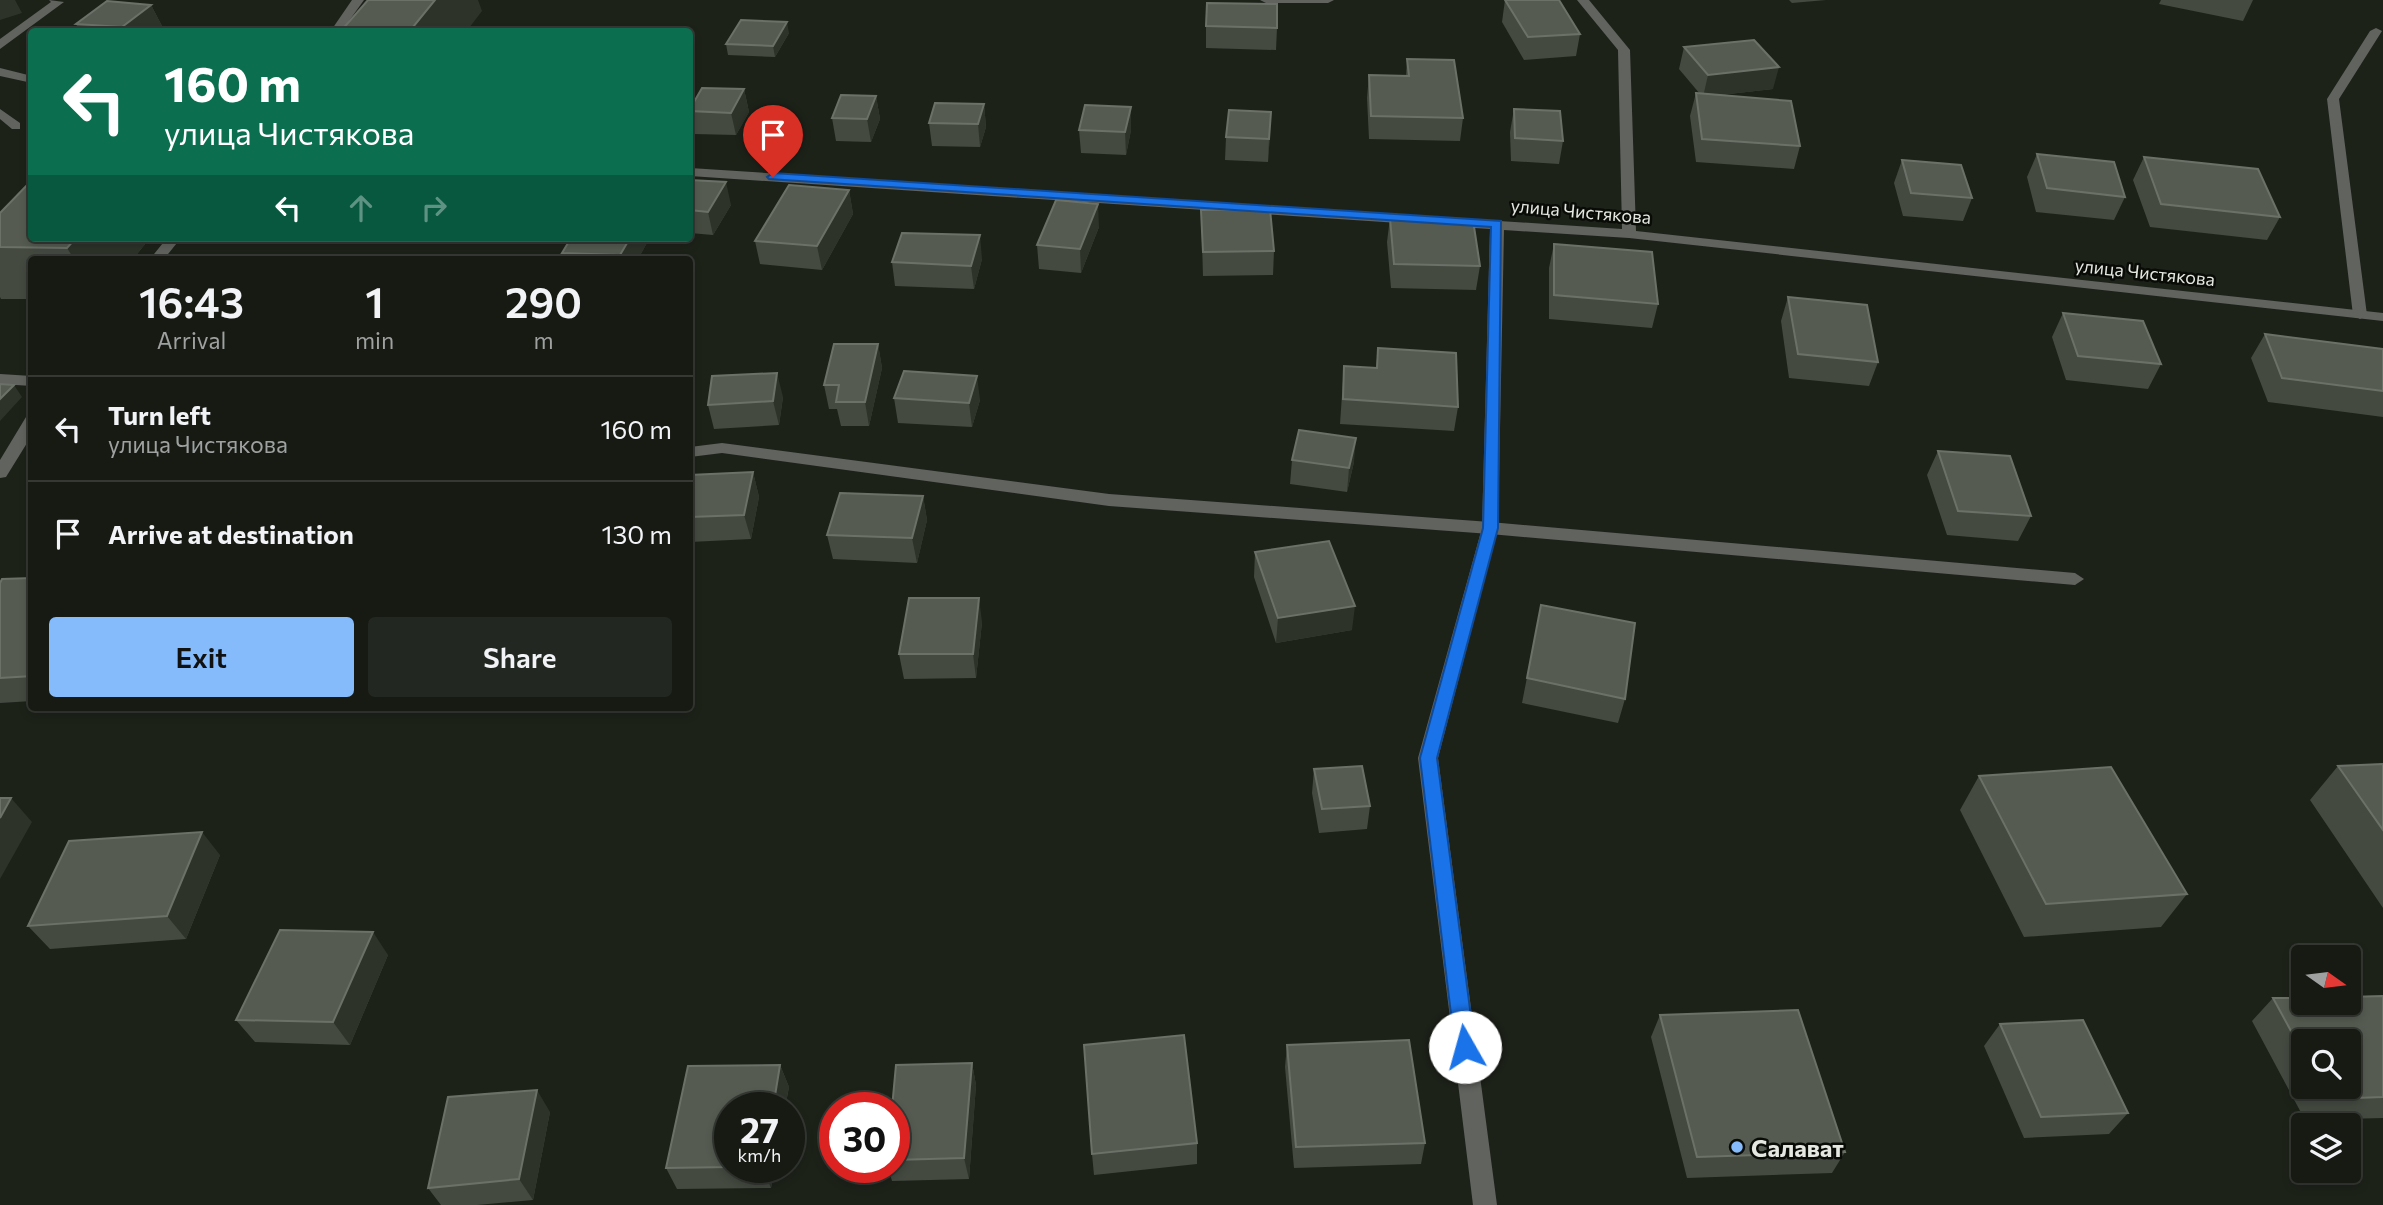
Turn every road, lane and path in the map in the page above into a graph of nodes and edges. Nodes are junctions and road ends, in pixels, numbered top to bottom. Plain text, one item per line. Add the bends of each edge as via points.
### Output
1 (55, 0) edge
2 (358, 0) edge
3 (1266, 0) edge
4 (1328, 0) edge
5 (1583, 0) edge
6 (338, 28) edge
7 (2376, 32) dead end
8 (0, 45) edge
9 (0, 72) edge
10 (28, 79) edge
11 (0, 113) edge
12 (16, 126) dead end
13 (693, 172) edge
14 (1497, 223) junction
15 (1629, 234) junction
16 (171, 242) edge
17 (159, 256) edge
18 (2360, 315) junction
19 (2383, 317) edge
20 (0, 379) edge
21 (28, 381) edge
22 (28, 428) edge
23 (693, 452) edge
24 (0, 474) edge
25 (1490, 528) junction
26 (2075, 579) dead end
27 (1485, 1205) edge

1 - 8 street via 58,2 44,15
2 - 6 street
3 - 4 street
5 - 15 street via 1624,50
7 - 18 street via 2333,99
9 - 10 street
11 - 12 street
13 - 14 street, улица Чистякова
14 - 15 street, улица Чистякова
14 - 25 street
15 - 18 street, улица Чистякова
16 - 17 street
18 - 19 street, улица Чистякова
20 - 21 street
22 - 24 street
23 - 25 street via 722,448 1109,499
25 - 26 street
25 - 27 street via 1429,758

